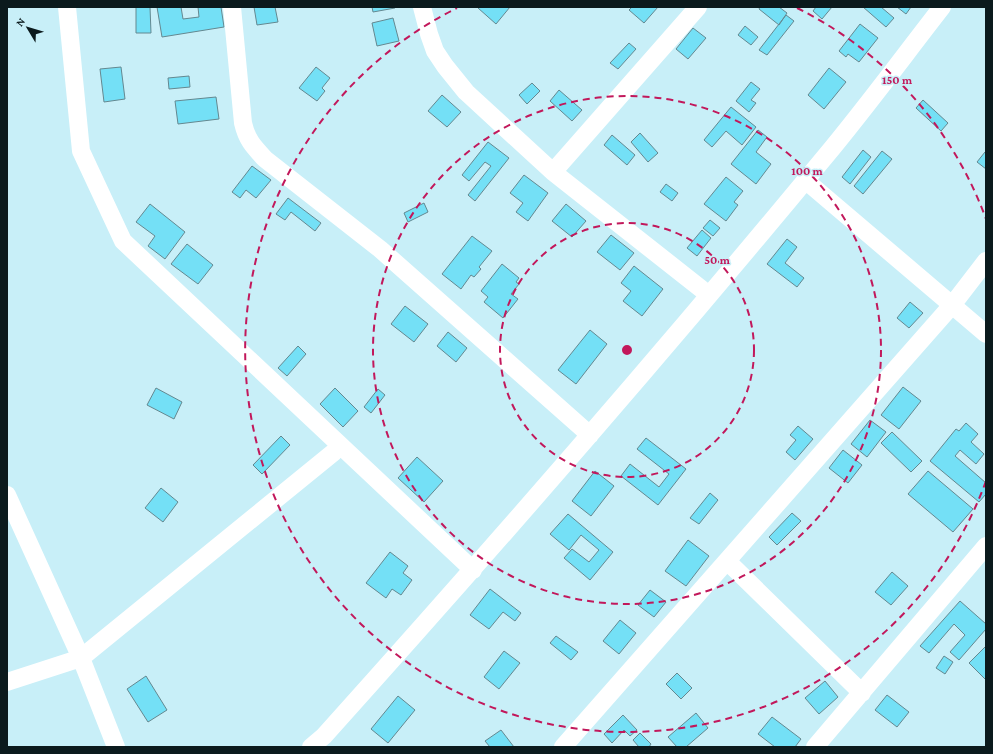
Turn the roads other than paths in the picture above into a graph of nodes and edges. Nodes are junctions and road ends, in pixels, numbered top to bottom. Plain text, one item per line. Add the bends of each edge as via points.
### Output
1 (67, 7) edge
2 (232, 7) edge
3 (422, 7) edge
4 (698, 7) edge
5 (942, 7) edge
6 (553, 172) junction
7 (805, 180) junction
8 (986, 261) edge
9 (709, 295) junction
10 (953, 304) junction
11 (986, 334) edge
12 (590, 435) junction
13 (334, 452) dead end
14 (7, 494) edge
15 (986, 546) edge
16 (727, 561) junction
17 (473, 570) junction
18 (81, 658) junction
19 (7, 682) edge
20 (862, 693) junction
21 (323, 743) edge
22 (116, 747) edge
23 (563, 747) edge
24 (815, 747) edge

1 - 17 street via 81,151 123,241
2 - 12 street via 243,123 252,145 265,159 380,250
3 - 6 street via 431,40 445,66 466,92
4 - 6 street
5 - 7 street
6 - 9 street
7 - 9 street
7 - 10 street
8 - 10 street
9 - 12 street
10 - 11 street
10 - 16 street
12 - 17 street
13 - 18 street
14 - 18 street
15 - 20 street
16 - 20 street
16 - 23 street
17 - 21 street
18 - 19 street
18 - 22 street
20 - 24 street

